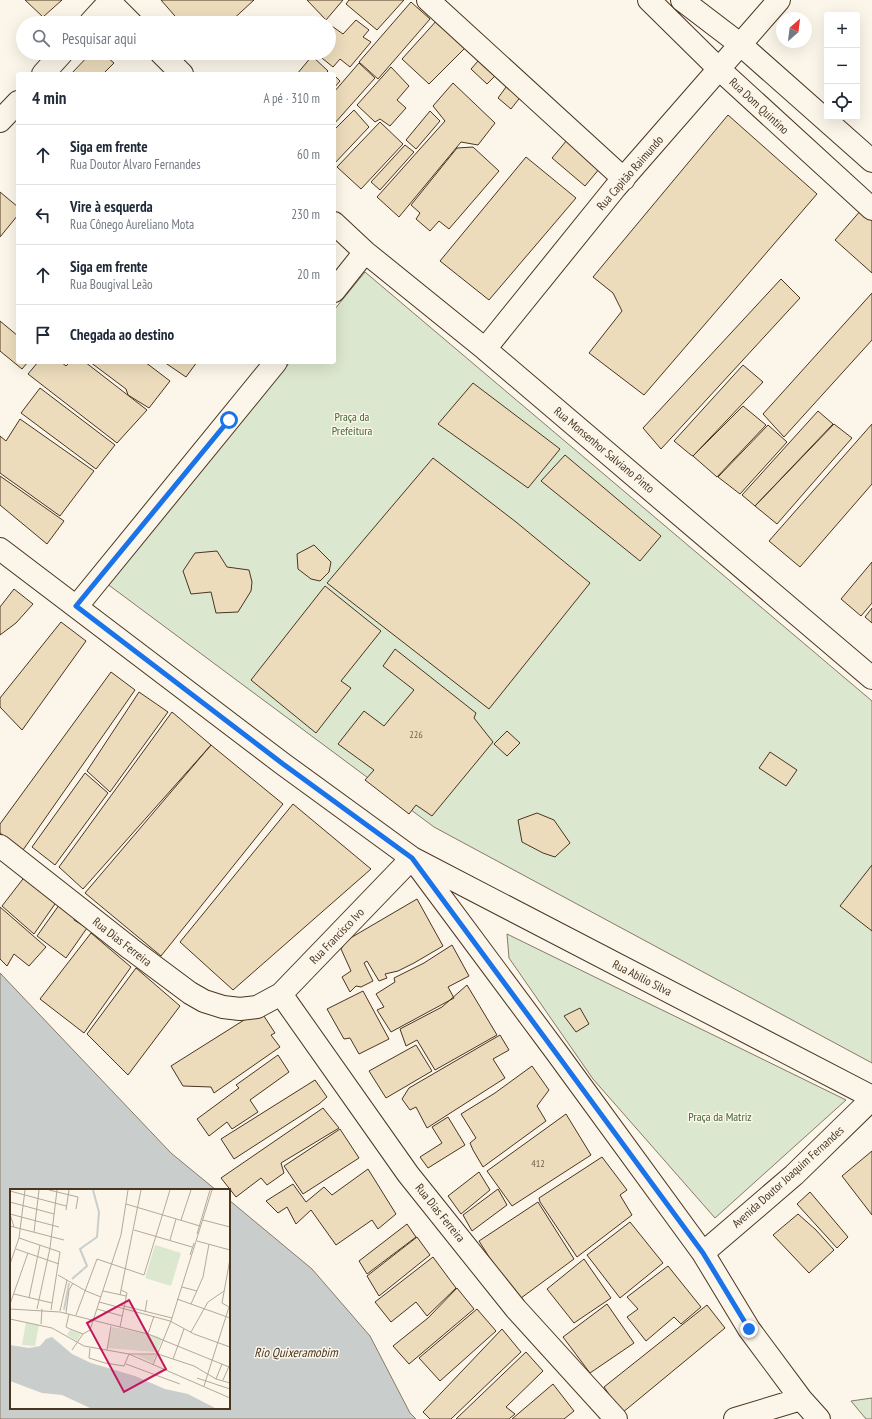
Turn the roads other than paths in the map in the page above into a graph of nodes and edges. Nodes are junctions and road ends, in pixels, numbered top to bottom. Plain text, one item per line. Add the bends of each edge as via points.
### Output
1 (428, 0) edge
2 (649, 0) edge
3 (682, 0) edge
4 (779, 0) edge
5 (109, 1) edge
6 (96, 16) edge
7 (124, 16) edge
8 (741, 45) junction
9 (56, 60) edge
10 (168, 60) edge
11 (719, 69) junction
12 (45, 72) edge
13 (180, 72) edge
14 (16, 104) edge
15 (0, 121) edge
16 (872, 161) edge
17 (624, 179) junction
18 (872, 209) edge
19 (336, 225) edge
20 (365, 252) junction
21 (336, 288) edge
22 (485, 349) junction
23 (274, 364) edge
24 (0, 549) edge
25 (76, 606) junction
26 (872, 678) edge
27 (0, 846) edge
28 (412, 858) junction
29 (280, 994) junction
30 (257, 1007) joint
31 (872, 1098) edge
32 (703, 1253) junction
33 (801, 1399) junction
34 (616, 1419) edge
35 (735, 1419) edge
36 (819, 1419) edge

1 - 17 street
2 - 11 street, Rua Dom Quintino
3 - 8 street
4 - 8 street, Rua Capitão Raimundo
5 - 6 street
5 - 7 street
8 - 11 street, Rua Capitão Raimundo
8 - 16 street
9 - 12 street
10 - 13 street
11 - 17 street, Rua Capitão Raimundo
11 - 18 street, Rua Dom Quintino
14 - 15 street
17 - 22 street, Rua Capitão Raimundo
19 - 20 street, Rua Monsenhor Salviano Pinto
20 - 21 street
20 - 22 street, Rua Monsenhor Salviano Pinto
22 - 26 street, Rua Monsenhor Salviano Pinto
23 - 25 street
24 - 25 street
25 - 28 street via 283,764
27 - 30 street, Rua Dias Ferreira via 190,993 223,1007
28 - 29 street, Rua Francisco Ivo
28 - 31 street, Rua Abilio Silva
28 - 32 street
29 - 30 street, Rua Francisco Ivo
29 - 34 street, Rua Dias Ferreira via 408,1174 516,1309
31 - 32 street, Avenida Doutor Joaquim Fernandes via 794,1174
32 - 33 street via 749,1329
33 - 35 street
33 - 36 street

